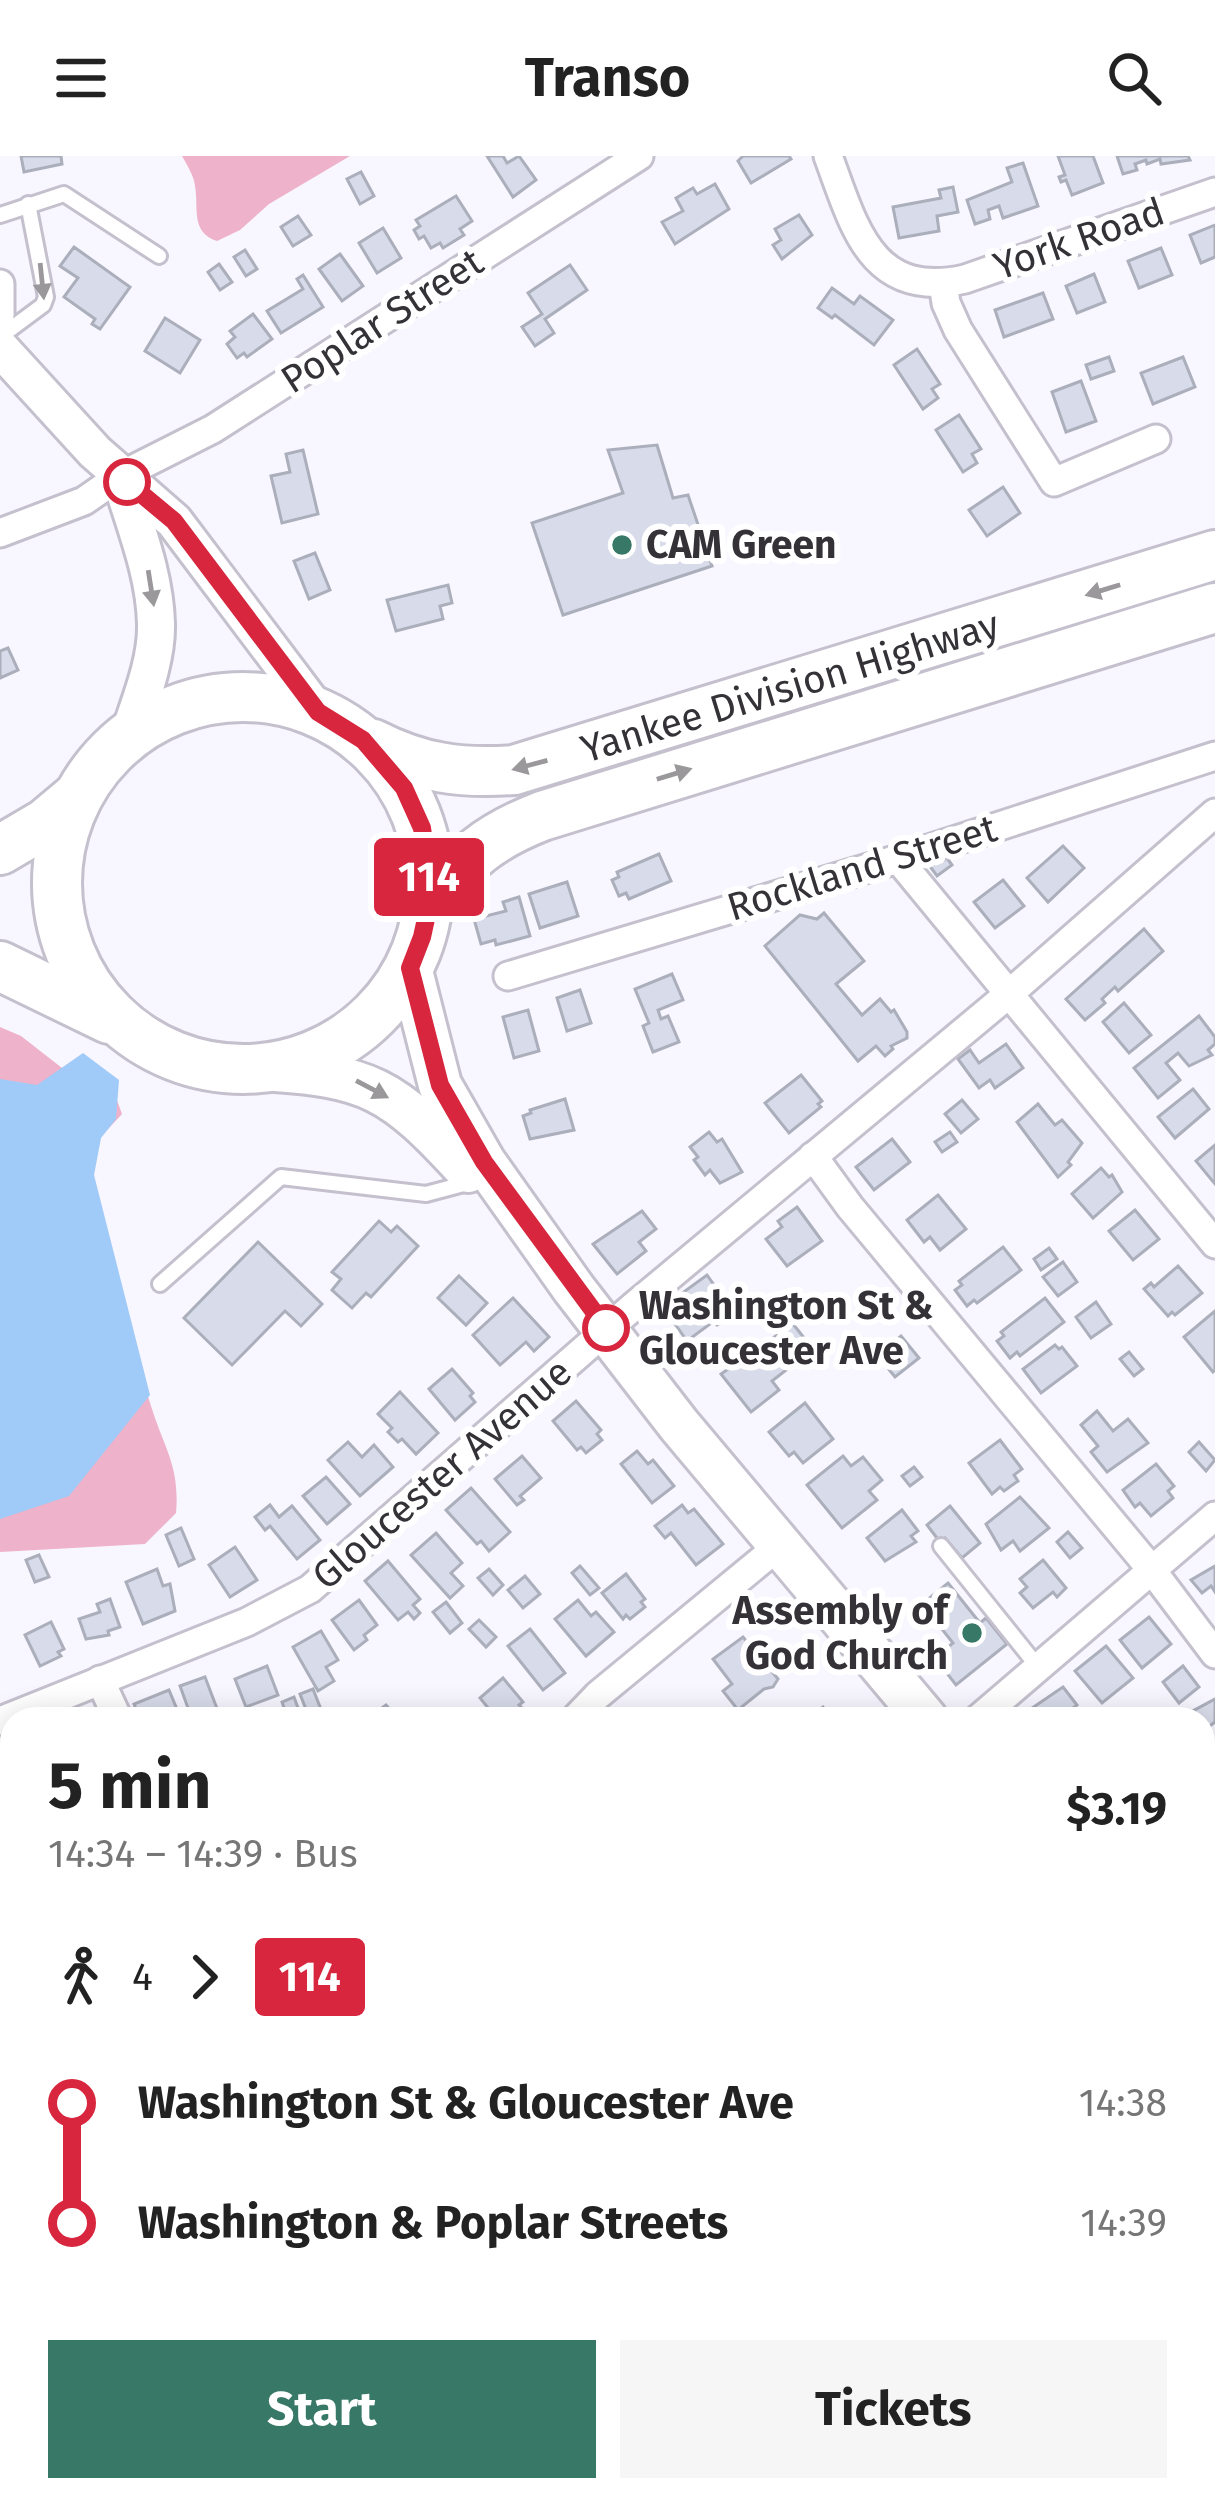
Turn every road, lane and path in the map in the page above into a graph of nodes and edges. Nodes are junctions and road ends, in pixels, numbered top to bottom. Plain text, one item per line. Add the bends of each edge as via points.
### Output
1 (639, 156) edge
2 (828, 156) edge
3 (1215, 192) edge
4 (28, 204) junction
5 (0, 215) edge
6 (159, 256) dead end
7 (943, 283) junction
8 (0, 284) edge
9 (0, 315) edge
10 (0, 337) edge
11 (0, 348) edge
12 (1156, 440) dead end
13 (119, 476) junction
14 (0, 533) edge
15 (1215, 555) edge
16 (1215, 608) edge
17 (318, 712) junction
18 (128, 735) junction
19 (363, 740) junction
20 (1215, 756) edge
21 (77, 797) junction
22 (1215, 813) edge
23 (0, 850) edge
24 (898, 859) junction
25 (429, 905) junction
26 (0, 966) edge
27 (410, 968) junction
28 (508, 976) dead end
29 (1010, 993) junction
30 (122, 1025) junction
31 (258, 1069) junction
32 (813, 1156) junction
33 (476, 1181) junction
34 (1215, 1244) edge
35 (160, 1284) dead end
36 (574, 1289) junction
37 (608, 1330) junction
38 (1215, 1516) edge
39 (780, 1545) junction
40 (940, 1546) dead end
41 (1151, 1569) junction
42 (1215, 1654) edge
43 (1038, 1667) junction
44 (100, 1680) junction
45 (34, 1707) edge
46 (112, 1707) edge
47 (586, 1707) edge
48 (915, 1707) edge
49 (992, 1707) edge

1 - 13 street, Poplar Street via 213,429
2 - 7 street via 873,258 905,277
3 - 7 street, York Road
4 - 5 lane
4 - 6 lane via 64,194
4 -> 10 lane via 46,297
7 - 12 street via 958,330 1054,482
8 - 9 street
11 - 13 main road
13 - 14 street, Poplar Street via 84,501
13 - 17 main road via 174,521
13 -> 18 main road via 151,576 157,627
15 -> 19 highway, Yankee Division Highway via 514,770 437,769
25 -> 16 highway, Yankee Division Highway via 484,844 542,816
17 - 18 highway via 237,697 199,702
17 - 19 highway
18 - 21 highway
19 - 25 highway via 414,807 428,850
20 - 24 street, Rockland Street
21 - 23 highway
21 - 30 highway via 57,862 59,916 82,977
22 - 29 street, Gloucester Avenue
24 - 28 street, Rockland Street
24 - 29 street
25 - 27 highway
26 - 30 highway
27 - 31 highway via 347,1037 304,1059
27 - 36 main road via 440,1085 463,1131
29 - 32 street, Gloucester Avenue
29 - 34 street
30 - 31 highway via 185,1060
31 -> 33 main road via 332,1074 374,1089 428,1127
32 - 37 street, Gloucester Avenue
32 - 41 street
33 - 35 lane via 426,1194 281,1177
33 - 36 main road
36 - 37 main road
37 - 39 main road
37 - 44 street, Gloucester Avenue via 310,1589
38 - 41 street
39 - 47 street
39 - 48 main road
40 - 43 lane
41 - 42 street
41 - 43 street
43 - 49 street
44 - 45 street, Gloucester Avenue
44 - 46 street

